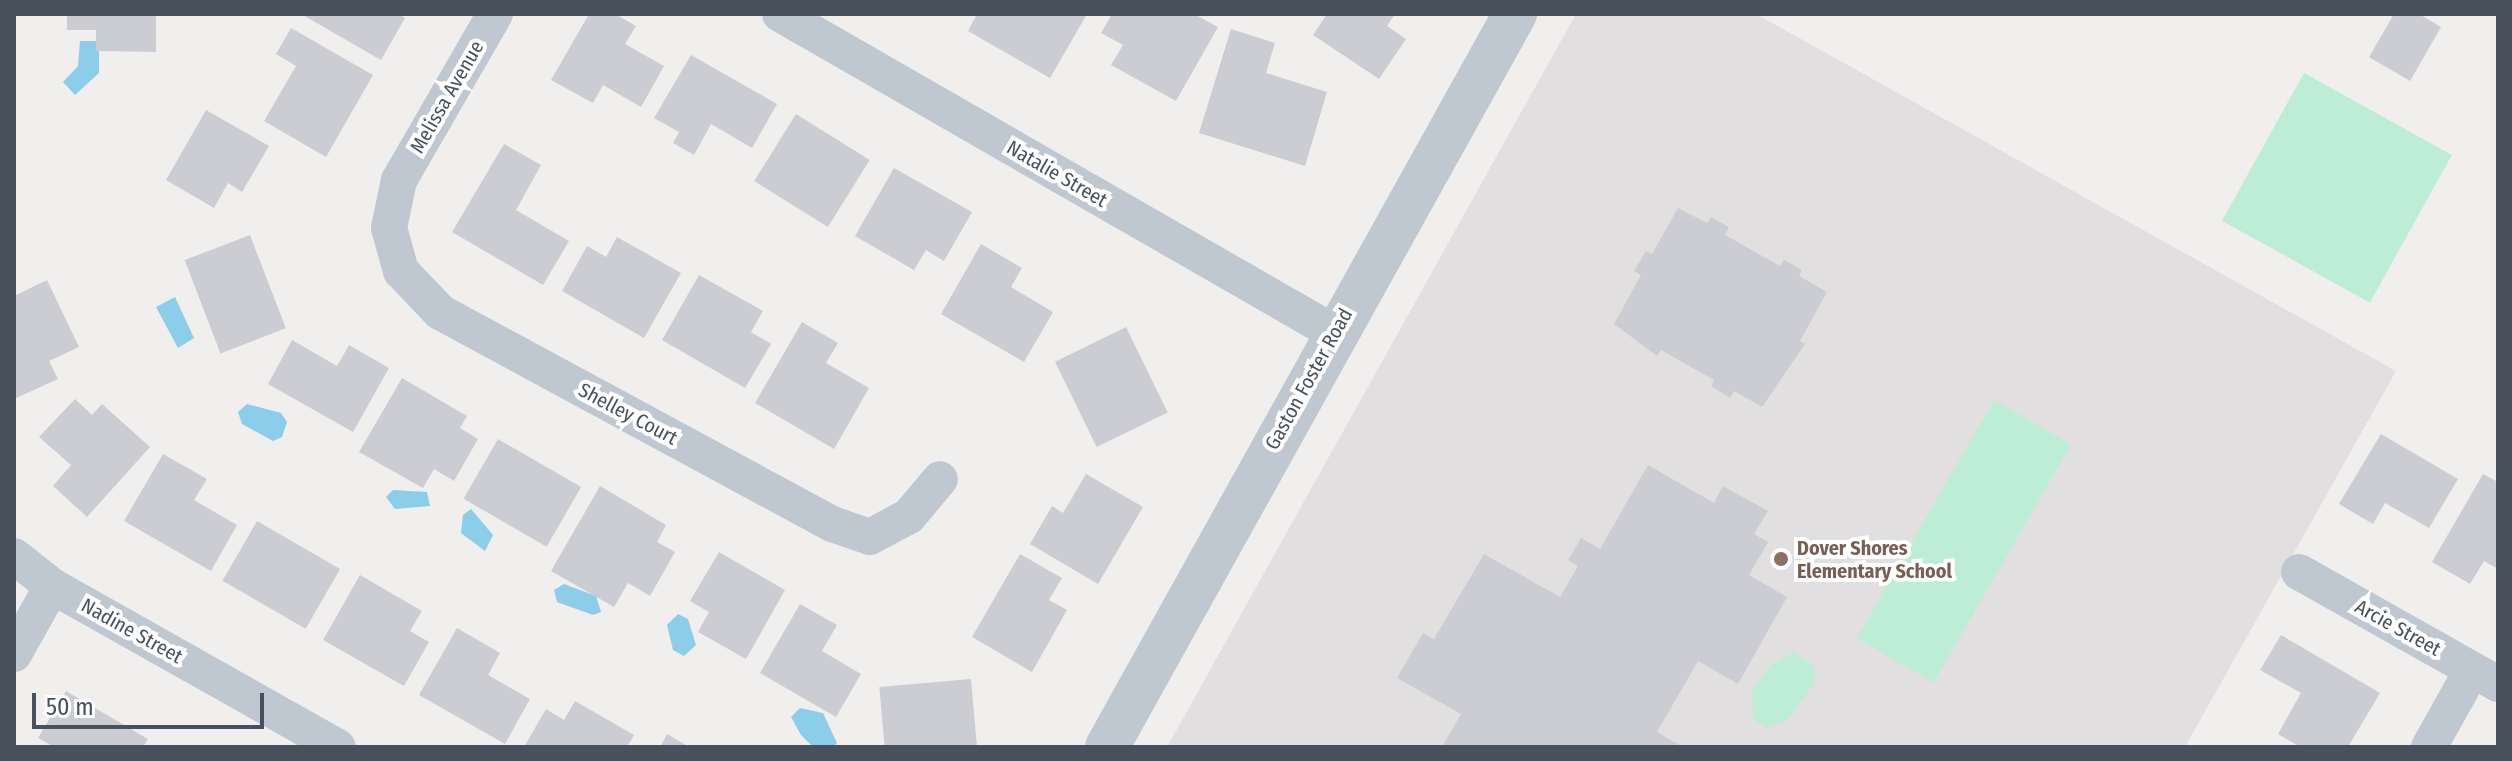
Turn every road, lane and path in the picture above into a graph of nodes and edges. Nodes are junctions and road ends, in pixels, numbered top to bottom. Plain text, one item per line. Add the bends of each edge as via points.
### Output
1 (495, 14) edge
2 (780, 14) edge
3 (1515, 14) edge
4 (399, 180) joint
5 (1335, 333) junction
6 (940, 479) dead end
7 (14, 556) edge
8 (2299, 572) dead end
9 (52, 586) junction
10 (14, 654) edge
11 (2485, 677) edge
12 (338, 747) edge
13 (1107, 747) edge
14 (2429, 747) edge

1 - 4 street, Melissa Avenue
2 - 5 street, Natalie Street
3 - 5 street, Gaston Foster Road
4 - 6 street, Shelley Court via 389,228 401,271 440,312 832,524 870,537 909,516
5 - 13 street, Gaston Foster Road
7 - 9 street, Nadine Street
8 - 11 street, Arcie Street
9 - 10 street
9 - 12 street, Nadine Street
11 - 14 street

